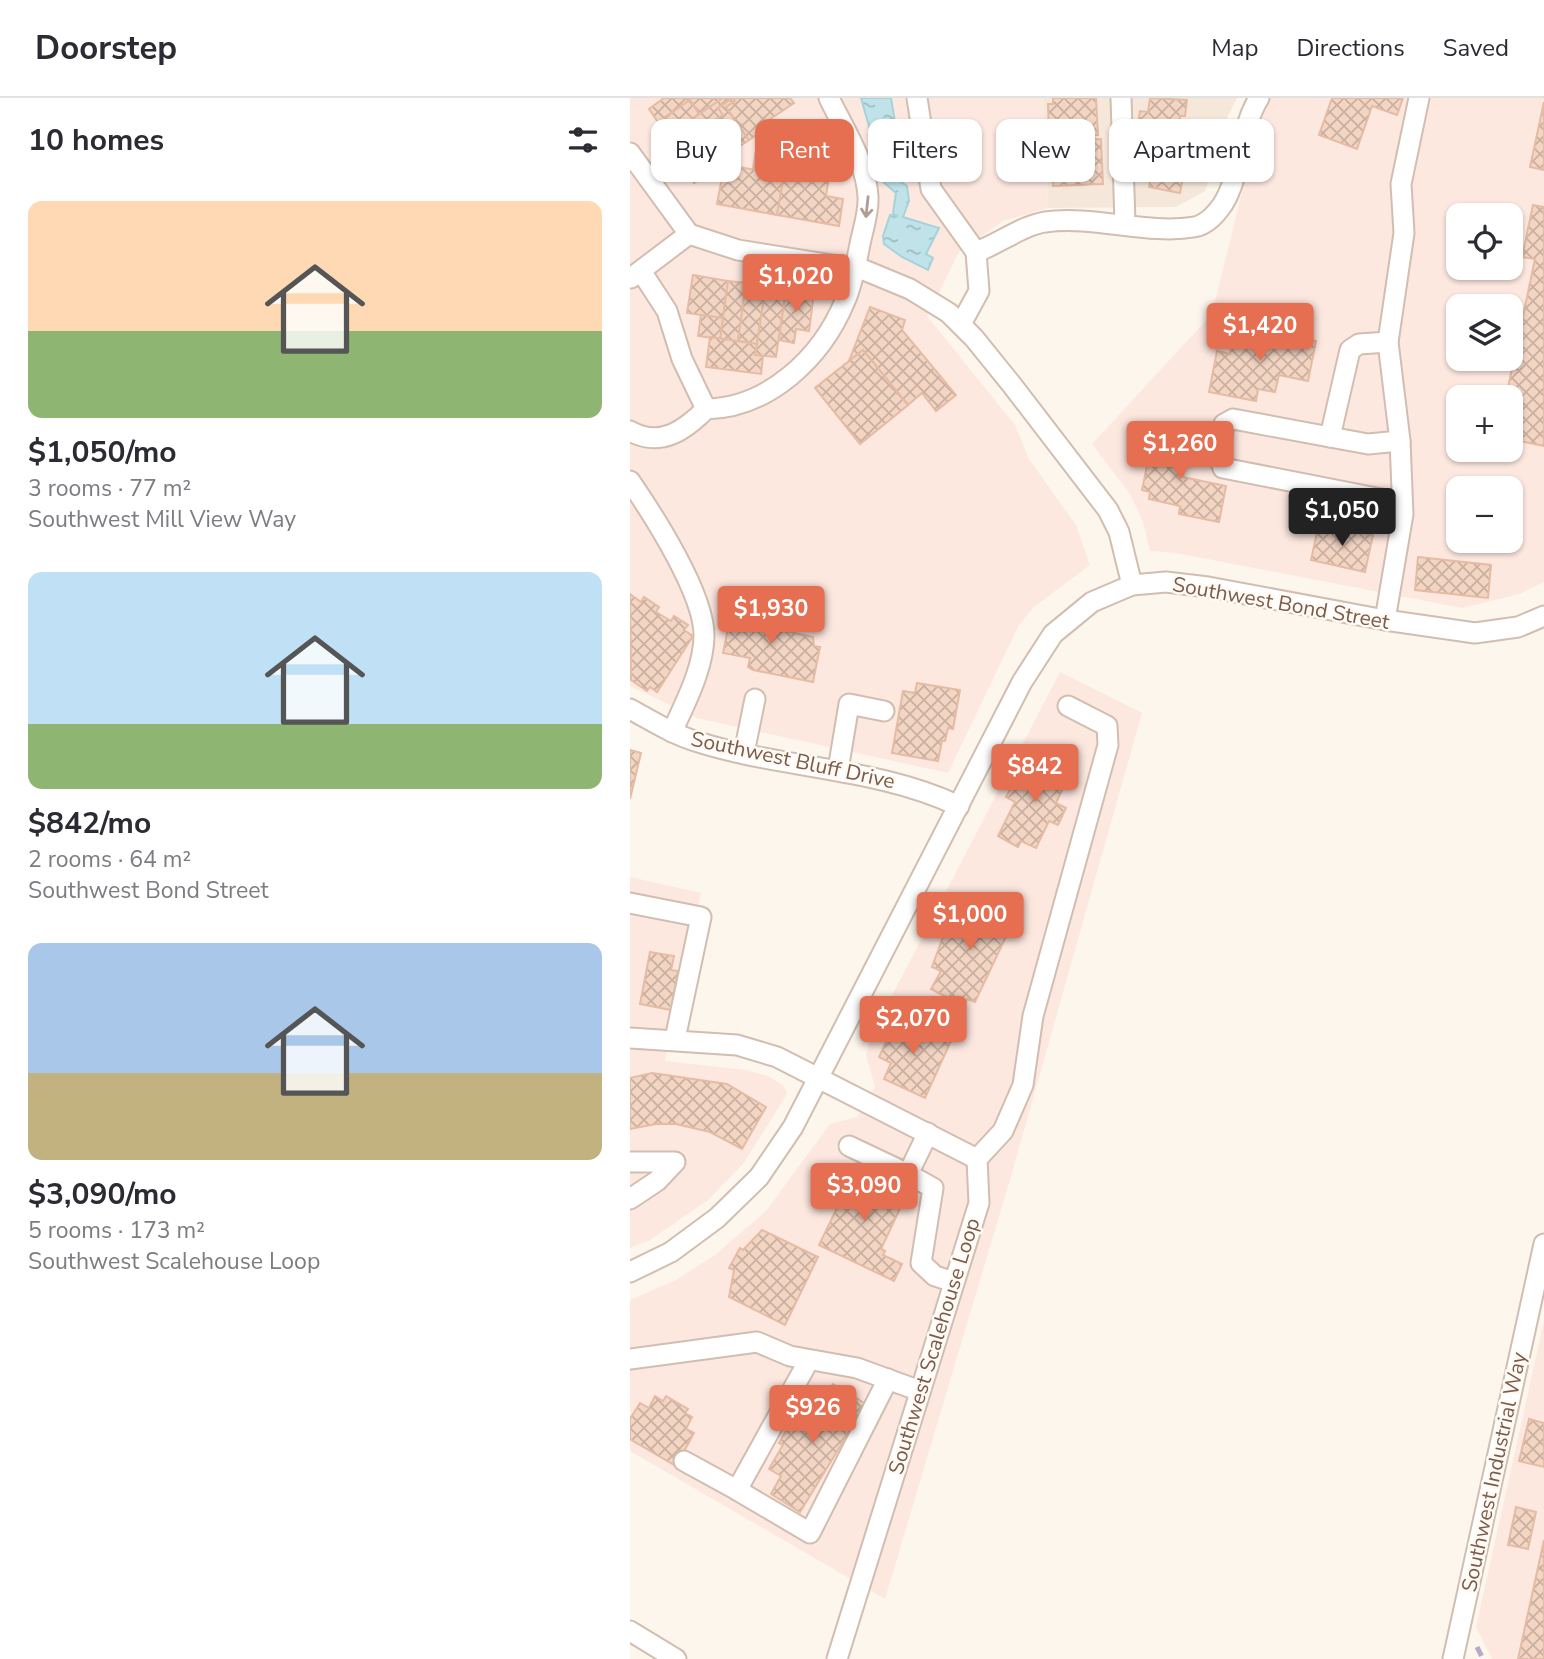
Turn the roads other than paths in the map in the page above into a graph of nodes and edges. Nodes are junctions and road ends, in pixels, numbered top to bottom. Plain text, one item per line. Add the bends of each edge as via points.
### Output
1 (829, 98) edge
2 (917, 98) edge
3 (1121, 98) edge
4 (1259, 98) edge
5 (1419, 98) edge
6 (630, 153) edge
7 (1125, 223) junction
8 (689, 234) junction
9 (976, 252) junction
10 (855, 268) junction
11 (635, 275) edge
12 (961, 324) junction
13 (1388, 342) junction
14 (706, 409) junction
15 (630, 431) edge
16 (1330, 437) junction
17 (1400, 441) junction
18 (630, 481) edge
19 (1402, 503) junction
20 (1132, 585) junction
21 (1544, 616) edge
22 (1385, 620) junction
23 (755, 699) dead end
24 (1068, 706) dead end
25 (630, 709) edge
26 (884, 711) dead end
27 (672, 732) junction
28 (744, 753) junction
29 (838, 770) junction
30 (959, 806) junction
31 (630, 903) edge
32 (630, 1038) edge
33 (675, 1039) junction
34 (822, 1077) junction
35 (928, 1133) junction
36 (849, 1146) dead end
37 (977, 1159) junction
38 (630, 1162) edge
39 (908, 1174) junction
40 (630, 1199) edge
41 (1544, 1244) edge
42 (630, 1272) edge
43 (954, 1282) junction
44 (630, 1359) edge
45 (809, 1360) junction
46 (888, 1379) junction
47 (920, 1391) junction
48 (684, 1461) dead end
49 (737, 1490) junction
50 (630, 1632) edge
51 (676, 1659) edge
52 (837, 1659) edge
53 (1453, 1659) edge

1 -> 10 street via 867,187 868,205
2 - 9 street via 931,189
3 - 7 street
4 - 7 street via 1228,193 1211,219 1196,227
5 - 13 street via 1401,184 1404,233
6 - 8 street
7 - 9 street via 1042,222
8 - 10 street via 738,250
8 - 11 street
9 - 12 street via 979,291
10 - 12 street via 919,293
10 - 14 street via 846,300 805,364 776,387 730,409
11 - 14 street via 667,311 682,359
12 - 20 street via 1108,510 1119,532
13 - 16 street via 1359,344 1350,350
13 - 17 street
14 - 15 street via 684,430 658,438
16 - 17 street via 1368,443
16 - 19 street via 1233,419 1224,424 1219,456 1223,468
17 - 19 street
18 - 27 street via 658,520 703,617 705,638 696,677
19 - 22 street
20 - 22 street, Southwest Bond Street via 1166,582 1208,587
20 - 30 street, Southwest Bond Street via 1093,602 1053,634 1022,682
21 - 22 street, Southwest Bond Street via 1518,627 1475,633
23 - 28 street
24 - 37 street via 1107,726 1108,745 1033,1016 1023,1085 1003,1131
25 - 27 street, Southwest Bluff Drive
26 - 29 street via 849,704
27 - 28 street, Southwest Bluff Drive
28 - 29 street, Southwest Bluff Drive
29 - 30 street, Southwest Bluff Drive via 894,781
30 - 34 street, Southwest Bond Street
31 - 33 street via 701,917
32 - 33 street
33 - 34 street via 737,1045
34 - 35 street
34 - 42 street, Southwest Bond Street via 759,1177 717,1218 671,1252
35 - 37 street
35 - 39 street
36 - 39 street
37 - 43 street, Southwest Scalehouse Loop via 979,1203
38 - 40 street via 675,1162
39 - 43 street via 933,1188 921,1263 935,1276
41 - 53 street, Southwest Industrial Way
43 - 47 street, Southwest Scalehouse Loop
44 - 45 street via 757,1342
45 - 46 street via 858,1368
45 - 49 street
46 - 47 street
46 - 49 street via 810,1533
47 - 52 street, Southwest Scalehouse Loop
48 - 49 street
50 - 51 street

